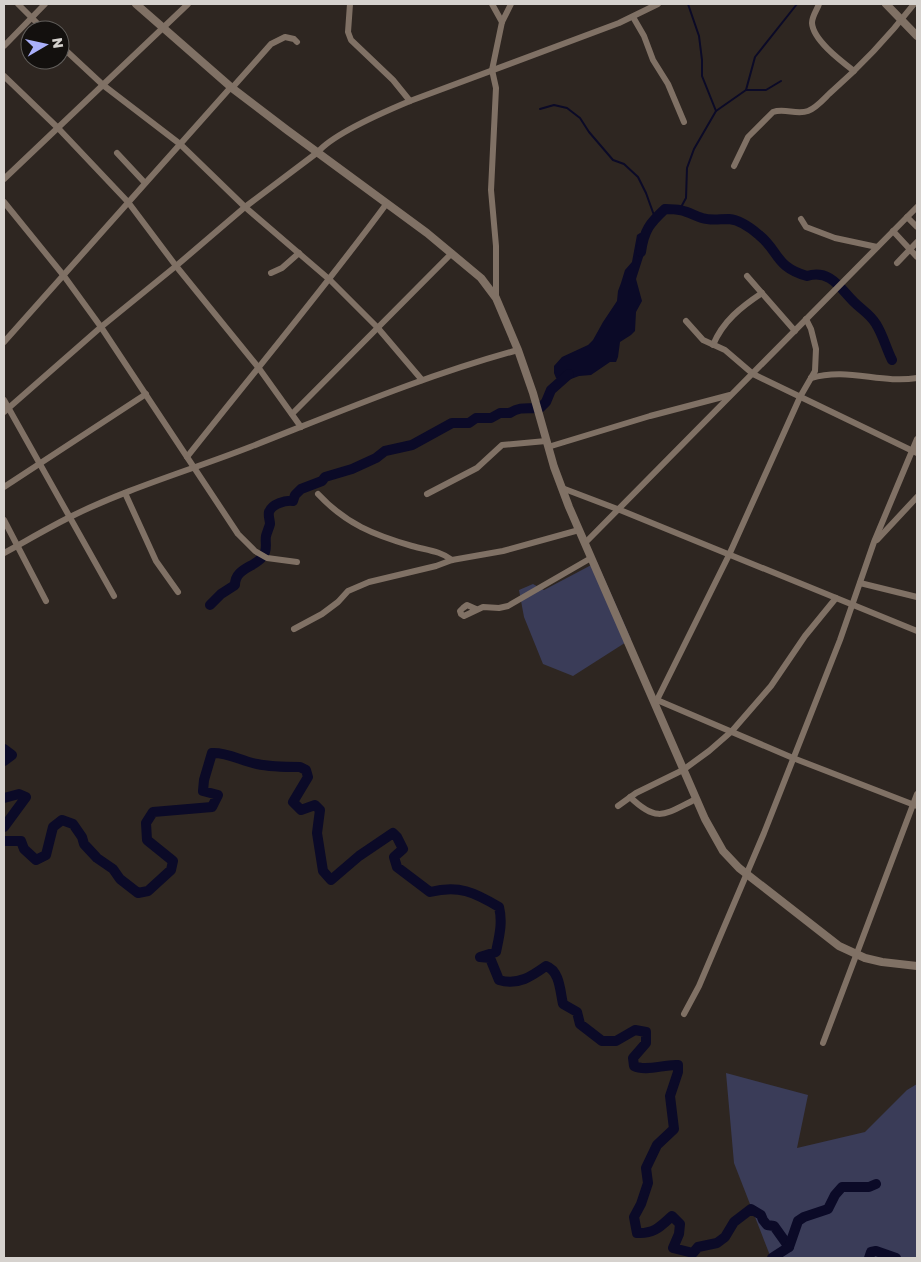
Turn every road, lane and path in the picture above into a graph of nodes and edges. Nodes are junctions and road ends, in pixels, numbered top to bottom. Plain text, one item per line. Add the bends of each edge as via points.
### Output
1 (18, 4) edge
2 (45, 4) edge
3 (136, 4) edge
4 (188, 4) edge
5 (350, 4) edge
6 (492, 4) edge
7 (511, 4) edge
8 (658, 4) edge
9 (819, 4) edge
10 (886, 4) edge
11 (914, 4) edge
12 (633, 17) junction
13 (31, 18) junction
14 (901, 20) junction
15 (502, 22) junction
16 (163, 28) junction
17 (917, 36) edge
18 (297, 42) dead end
19 (4, 46) edge
20 (70, 54) edge
21 (492, 70) junction
22 (854, 71) junction
23 (4, 76) edge
24 (103, 85) junction
25 (232, 88) junction
26 (410, 101) junction
27 (684, 122) dead end
28 (58, 128) junction
29 (180, 144) junction
30 (318, 152) junction
31 (117, 154) dead end
32 (734, 166) dead end
33 (4, 179) edge
34 (145, 183) junction
35 (4, 202) edge
36 (128, 202) junction
37 (387, 203) junction
38 (245, 207) junction
39 (917, 207) edge
40 (907, 217) junction
41 (801, 219) dead end
42 (917, 228) edge
43 (893, 231) junction
44 (917, 242) edge
45 (877, 247) junction
46 (910, 250) junction
47 (452, 253) junction
48 (299, 254) junction
49 (917, 258) edge
50 (897, 263) dead end
51 (176, 266) junction
52 (271, 272) dead end
53 (64, 276) junction
54 (747, 276) dead end
55 (330, 280) junction
56 (762, 293) junction
57 (496, 298) junction
58 (806, 319) junction
59 (686, 321) dead end
60 (101, 327) junction
61 (377, 327) junction
62 (795, 331) junction
63 (4, 342) edge
64 (713, 345) junction
65 (518, 350) junction
66 (258, 367) junction
67 (752, 374) junction
68 (811, 378) junction
69 (917, 378) edge
70 (422, 380) junction
71 (146, 394) junction
72 (731, 395) junction
73 (800, 397) junction
74 (4, 400) edge
75 (6, 410) edge
76 (292, 414) junction
77 (301, 427) junction
78 (917, 439) edge
79 (548, 444) junction
80 (915, 452) edge
81 (187, 458) junction
82 (40, 465) junction
83 (195, 468) junction
84 (4, 487) edge
85 (562, 488) junction
86 (125, 494) junction
87 (318, 494) dead end
88 (428, 494) dead end
89 (917, 497) edge
90 (620, 510) junction
91 (70, 517) junction
92 (4, 520) edge
93 (579, 530) junction
94 (874, 542) junction
95 (585, 543) junction
96 (18, 546) junction
97 (4, 553) edge
98 (729, 555) junction
99 (591, 558) junction
100 (452, 560) junction
101 (298, 562) dead end
102 (860, 584) junction
103 (178, 592) dead end
104 (114, 596) dead end
105 (917, 597) edge
106 (836, 598) junction
107 (46, 601) dead end
108 (852, 604) junction
109 (476, 609) dead end
110 (294, 629) dead end
111 (917, 631) edge
112 (656, 702) junction
113 (732, 731) junction
114 (793, 758) junction
115 (683, 770) junction
116 (917, 794) edge
117 (630, 797) junction
118 (696, 798) junction
119 (915, 805) edge
120 (618, 806) dead end
121 (747, 874) junction
122 (855, 954) junction
123 (917, 966) edge
124 (684, 1014) dead end
125 (823, 1042) dead end

1 - 13 street
2 - 13 street
3 - 16 street
4 - 16 street
5 - 26 street via 350,40 393,80
6 - 15 street
7 - 15 street
8 - 12 street
9 - 22 street via 812,20 814,32
10 - 14 street
11 - 14 street
12 - 21 street
12 - 27 street
13 - 19 street
14 - 17 street
14 - 22 street
15 - 21 street
16 - 24 street
16 - 25 street
18 - 25 street via 285,37 271,44
20 - 24 street
21 - 26 street
21 - 57 street via 496,88 491,182
22 - 32 street via 814,108 800,112 773,112 748,137
23 - 28 street
24 - 28 street
24 - 29 street
25 - 29 street
25 - 30 street
26 - 30 street via 355,127
28 - 33 street
28 - 36 street
29 - 34 street
29 - 38 street
30 - 37 street
30 - 38 street
31 - 34 street
34 - 36 street
35 - 53 street
36 - 51 street
36 - 53 street
37 - 47 street
37 - 55 street
38 - 48 street
38 - 51 street
39 - 40 street
40 - 42 street
40 - 43 street
41 - 45 street via 806,227 825,234
43 - 45 street
43 - 46 street
44 - 46 street
45 - 58 street
46 - 49 street
46 - 50 street
47 - 57 street via 481,278
47 - 61 street
48 - 52 street via 282,268
48 - 55 street
51 - 60 street
51 - 66 street
53 - 60 street
53 - 63 street
54 - 56 street
55 - 61 street
55 - 66 street
56 - 62 street
56 - 64 street via 734,314
57 - 65 street
58 - 62 street
58 - 68 street via 816,349 815,371
59 - 64 street via 698,336
60 - 71 street
60 - 75 street
61 - 70 street
61 - 76 street
62 - 67 street
64 - 67 street via 725,350
65 - 70 street
65 - 79 street
66 - 76 street
66 - 81 street
67 - 72 street
67 - 73 street
68 - 69 street via 838,373 881,379
68 - 73 street
70 - 77 street
71 - 81 street
71 - 82 street
72 - 79 street
72 - 90 street
73 - 80 street
73 - 98 street
74 - 75 street
75 - 82 street
76 - 77 street
77 - 83 street
78 - 80 street
79 - 85 street
79 - 88 street via 502,445 468,473
80 - 94 street
81 - 83 street
82 - 84 street
82 - 91 street
83 - 86 street
83 - 101 street via 238,534 255,551 271,559
85 - 90 street
85 - 93 street
86 - 91 street
86 - 103 street via 152,555
87 - 100 street via 361,528 441,553
89 - 94 street
90 - 95 street
90 - 98 street
91 - 96 street
91 - 104 street
92 - 96 street
93 - 95 street
93 - 100 street via 502,552
94 - 102 street
95 - 99 street
96 - 97 street
96 - 107 street
98 - 106 street
98 - 112 street
99 - 109 street via 508,606
99 - 112 street
100 - 110 street via 353,588 322,614
102 - 105 street
102 - 108 street
106 - 108 street
106 - 113 street via 771,686
108 - 111 street
108 - 114 street
112 - 113 street
112 - 115 street
113 - 114 street
113 - 115 street
114 - 119 street
114 - 121 street
115 - 117 street
115 - 118 street
116 - 119 street
117 - 118 street via 647,812 658,814
117 - 120 street
118 - 121 street via 723,851
119 - 122 street
121 - 122 street via 828,938
121 - 124 street
122 - 123 street via 882,962
122 - 125 street

